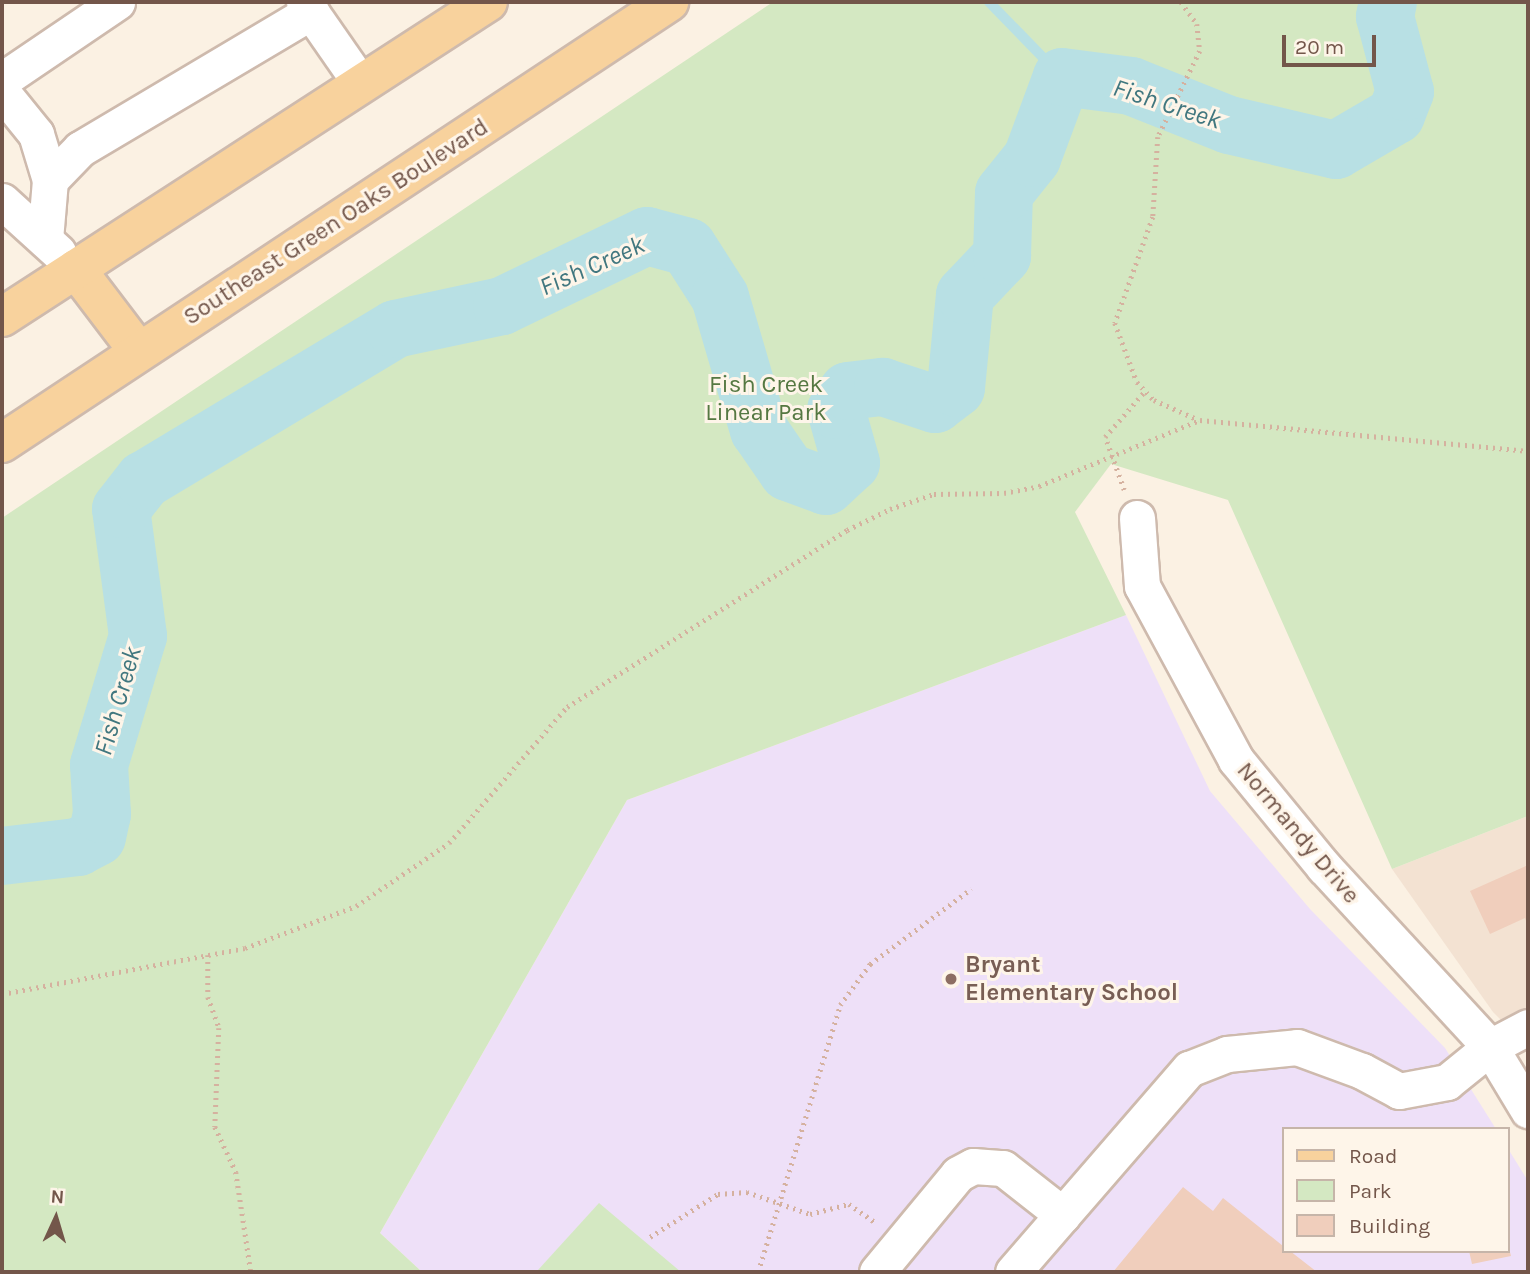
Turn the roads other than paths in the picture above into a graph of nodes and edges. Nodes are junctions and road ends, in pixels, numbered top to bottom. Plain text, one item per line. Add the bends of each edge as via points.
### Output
1 (117, 2) edge
2 (488, 2) edge
3 (669, 2) edge
4 (307, 7) edge
5 (2, 80) edge
6 (361, 84) junction
7 (2, 92) edge
8 (50, 180) junction
9 (2, 201) edge
10 (45, 240) junction
11 (76, 269) junction
12 (2, 317) edge
13 (139, 352) junction
14 (2, 443) edge
15 (1137, 518) dead end
16 (1528, 1027) edge
17 (1490, 1047) junction
18 (1528, 1110) edge
19 (1063, 1215) junction
20 (877, 1272) edge
21 (1013, 1272) edge

1 - 5 street
2 - 6 main road
3 - 13 main road, Southeast Green Oaks Boulevard
4 - 6 street
4 - 8 street via 80,149
6 - 11 main road
7 - 8 street via 36,134
8 - 10 street
9 - 10 street
10 - 11 street
11 - 12 main road
11 - 13 main road
13 - 14 main road, Southeast Green Oaks Boulevard
15 - 17 street, Normandy Drive via 1142,586 1236,760 1324,867
16 - 17 street
17 - 18 street, Normandy Drive
17 - 19 street via 1447,1082 1399,1091 1362,1071 1297,1047 1227,1054 1189,1069
19 - 20 street via 1003,1168 972,1166 958,1174
19 - 21 street

